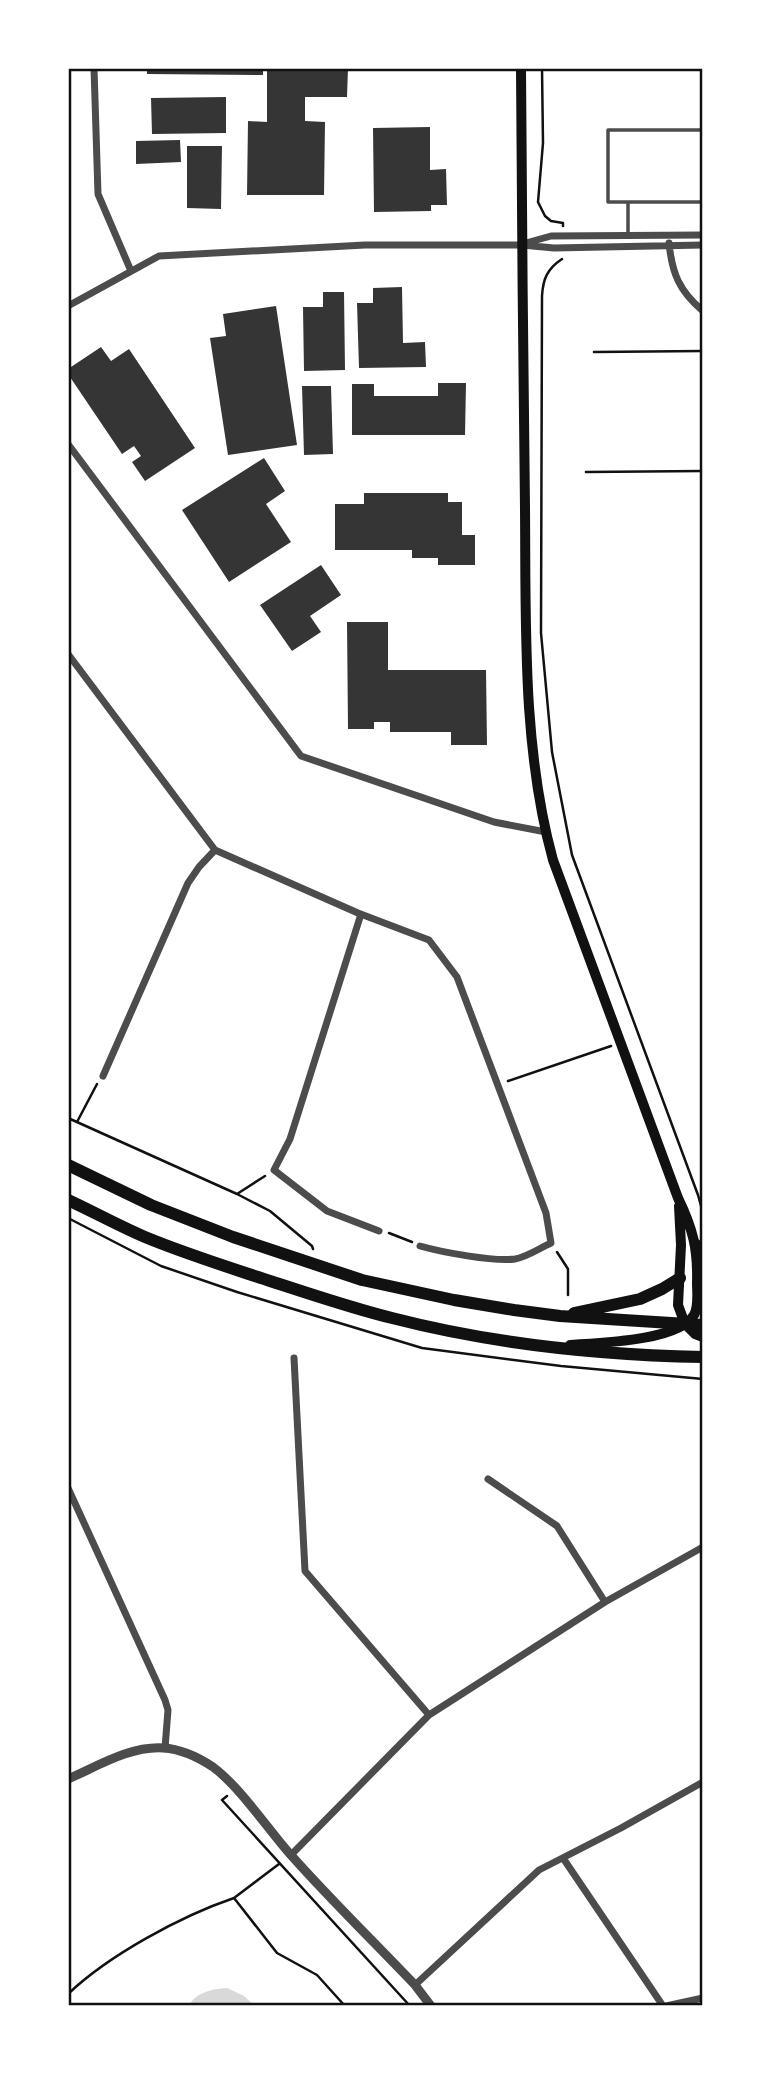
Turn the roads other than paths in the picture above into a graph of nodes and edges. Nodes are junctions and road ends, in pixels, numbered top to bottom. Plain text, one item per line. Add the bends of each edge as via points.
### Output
1 (94, 68) edge
2 (521, 68) edge
3 (703, 130) edge
4 (628, 202) junction
5 (703, 202) edge
6 (669, 235) junction
7 (703, 235) edge
8 (628, 236) junction
9 (522, 244) junction
10 (703, 245) edge
11 (670, 246) junction
12 (131, 271) junction
13 (68, 306) edge
14 (703, 311) edge
15 (68, 444) edge
16 (68, 654) edge
17 (545, 832) junction
18 (215, 850) junction
19 (361, 914) junction
20 (103, 1076) road end
21 (68, 1165) edge
22 (678, 1198) junction
23 (68, 1200) edge
24 (379, 1231) road end
25 (696, 1245) junction
26 (420, 1246) road end
27 (703, 1260) edge
28 (680, 1278) junction
29 (560, 1316) junction
30 (685, 1324) junction
31 (703, 1325) edge
32 (703, 1337) edge
33 (547, 1347) junction
34 (703, 1357) edge
35 (294, 1358) dead end
36 (488, 1479) dead end
37 (68, 1488) edge
38 (703, 1547) edge
39 (605, 1602) junction
40 (429, 1715) junction
41 (165, 1748) junction
42 (68, 1779) edge
43 (703, 1782) edge
44 (291, 1855) junction
45 (563, 1858) junction
46 (415, 1985) junction
47 (703, 1998) edge
48 (431, 2006) edge
49 (665, 2006) edge

1 - 12 street via 98,194
2 - 9 main road
3 - 4 lane via 608,130 608,202
4 - 5 lane
4 - 8 lane
6 - 7 street
6 - 8 street
6 - 11 street
8 - 9 street via 551,236
9 - 11 street via 554,248
9 - 12 street via 365,245 159,256
9 - 17 main road via 527,652
10 - 11 street
11 - 14 street via 679,285
12 - 13 street
15 - 17 street via 301,756 494,822
16 - 18 street
17 - 22 main road
18 - 19 street
18 - 20 street via 188,883
19 - 24 street via 290,1139 274,1170 327,1211
19 - 26 street via 429,940 457,977 546,1213 551,1243 515,1259
21 - 29 highway via 151,1205 362,1280
22 - 25 main road
22 - 28 main road
23 - 33 highway via 144,1237 356,1309 453,1332
25 - 27 highway
25 - 30 main road via 696,1305
28 - 29 highway via 640,1299
28 - 30 main road via 678,1305
29 - 30 highway
30 - 31 highway
30 - 32 main road
30 - 33 main road via 670,1333
33 - 34 highway
35 - 40 street via 305,1571
36 - 39 street via 557,1526
37 - 41 street via 165,1700
38 - 39 street
39 - 40 street
40 - 44 street
41 - 42 street via 131,1752
41 - 44 street via 214,1768
43 - 45 street
44 - 46 street
45 - 46 street via 539,1870
45 - 49 street
46 - 48 street
47 - 49 street

